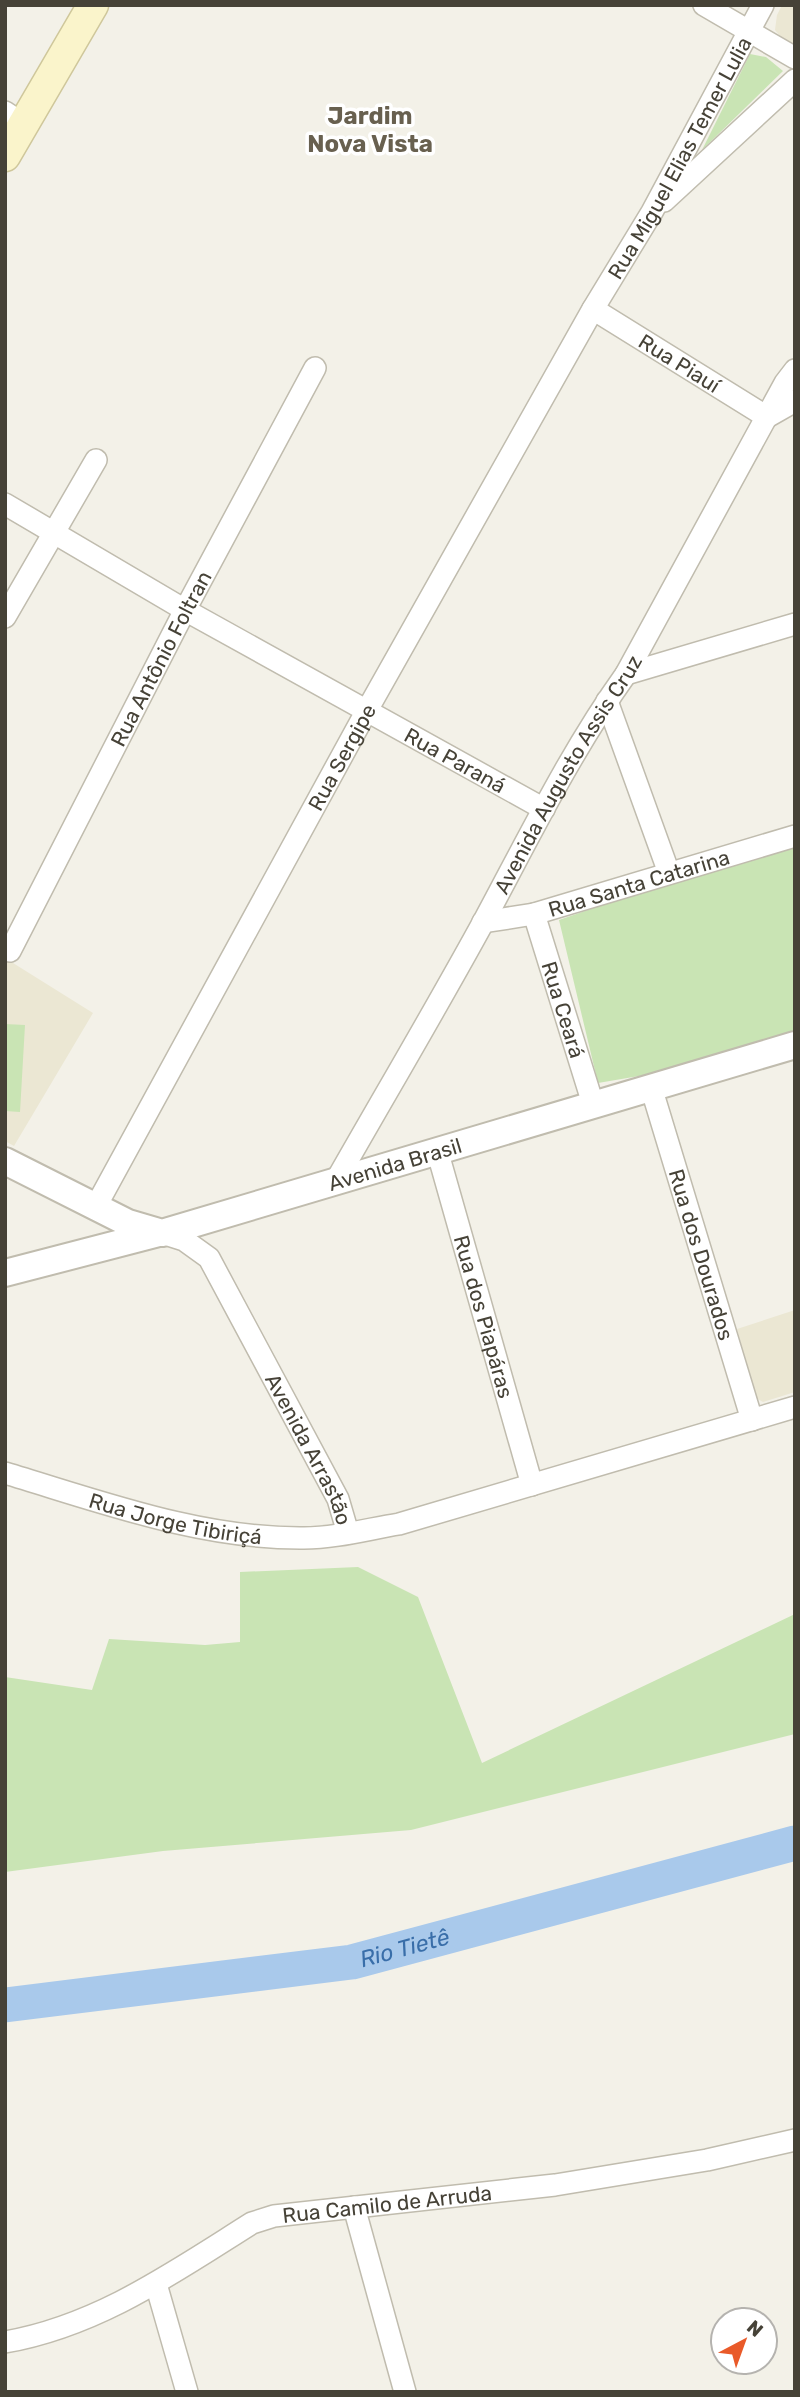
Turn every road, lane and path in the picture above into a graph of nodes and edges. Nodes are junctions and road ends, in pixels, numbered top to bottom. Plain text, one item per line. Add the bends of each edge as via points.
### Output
1 (93, 5) edge
2 (704, 5) edge
3 (763, 5) edge
4 (750, 31) junction
5 (795, 58) edge
6 (795, 80) edge
7 (14, 118) edge
8 (5, 156) edge
9 (652, 212) junction
10 (593, 309) junction
11 (315, 368) dead end
12 (795, 370) edge
13 (795, 401) edge
14 (766, 417) junction
15 (96, 460) dead end
16 (5, 504) edge
17 (54, 533) junction
18 (185, 610) junction
19 (5, 617) edge
20 (795, 624) edge
21 (626, 674) junction
22 (607, 701) junction
23 (366, 712) junction
24 (544, 809) junction
25 (795, 836) edge
26 (669, 873) junction
27 (534, 914) junction
28 (483, 922) junction
29 (10, 951) dead end
30 (795, 1045) edge
31 (651, 1087) junction
32 (593, 1104) junction
33 (437, 1150) junction
34 (5, 1161) edge
35 (337, 1179) junction
36 (95, 1208) junction
37 (162, 1233) junction
38 (5, 1273) edge
39 (795, 1407) edge
40 (752, 1420) junction
41 (5, 1473) edge
42 (532, 1485) junction
43 (348, 1533) junction
44 (795, 2140) edge
45 (354, 2207) junction
46 (156, 2284) junction
47 (5, 2342) edge
48 (187, 2392) edge
49 (405, 2392) edge

1 - 7 main road
2 - 4 street
3 - 4 street, Rua Miguel Elias Temer Lulia
4 - 5 street
4 - 9 street, Rua Miguel Elias Temer Lulia
6 - 9 street
7 - 8 main road
9 - 10 street, Rua Miguel Elias Temer Lulia
10 - 14 street, Rua Piauí
10 - 23 street, Rua Sergipe
11 - 18 street, Rua Antônio Foltran
12 - 14 street, Avenida Augusto Assis Cruz
13 - 14 street
14 - 21 street, Avenida Augusto Assis Cruz
15 - 17 street
16 - 17 street, Rua Paraná
17 - 18 street, Rua Paraná
17 - 19 street
18 - 23 street, Rua Paraná
18 - 29 street, Rua Antônio Foltran
20 - 21 street
21 - 22 street, Avenida Augusto Assis Cruz
22 - 24 street, Avenida Augusto Assis Cruz
22 - 26 street
23 - 24 street, Rua Paraná
23 - 36 street, Rua Sergipe
24 - 28 street, Avenida Augusto Assis Cruz
25 - 26 street, Rua Santa Catarina
26 - 27 street, Rua Santa Catarina
27 - 28 street, Rua Santa Catarina
27 - 32 street, Rua Ceará
28 - 35 street, Avenida Augusto Assis Cruz
30 - 31 street, Avenida Brasil
31 - 32 street, Avenida Brasil
31 - 40 street, Rua dos Dourados
32 - 33 street, Avenida Brasil
33 - 35 street, Avenida Brasil
33 - 42 street, Rua dos Piapáras
34 - 36 street
35 - 37 street, Avenida Brasil
36 - 37 street
37 - 38 street
37 - 43 street, Avenida Arrastão via 184,1240 209,1258 338,1499
39 - 40 street, Avenida Arrastão
40 - 42 street, Avenida Arrastão
41 - 43 street, Rua Jorge Tibiriçá via 191,1527 304,1538
42 - 43 street, Avenida Arrastão via 399,1524
44 - 45 street, Rua Camilo de Arruda via 708,2160 555,2185
45 - 46 street, Rua Camilo de Arruda via 274,2216 253,2223
45 - 49 street
46 - 47 street, Rua Camilo de Arruda via 81,2322
46 - 48 street

